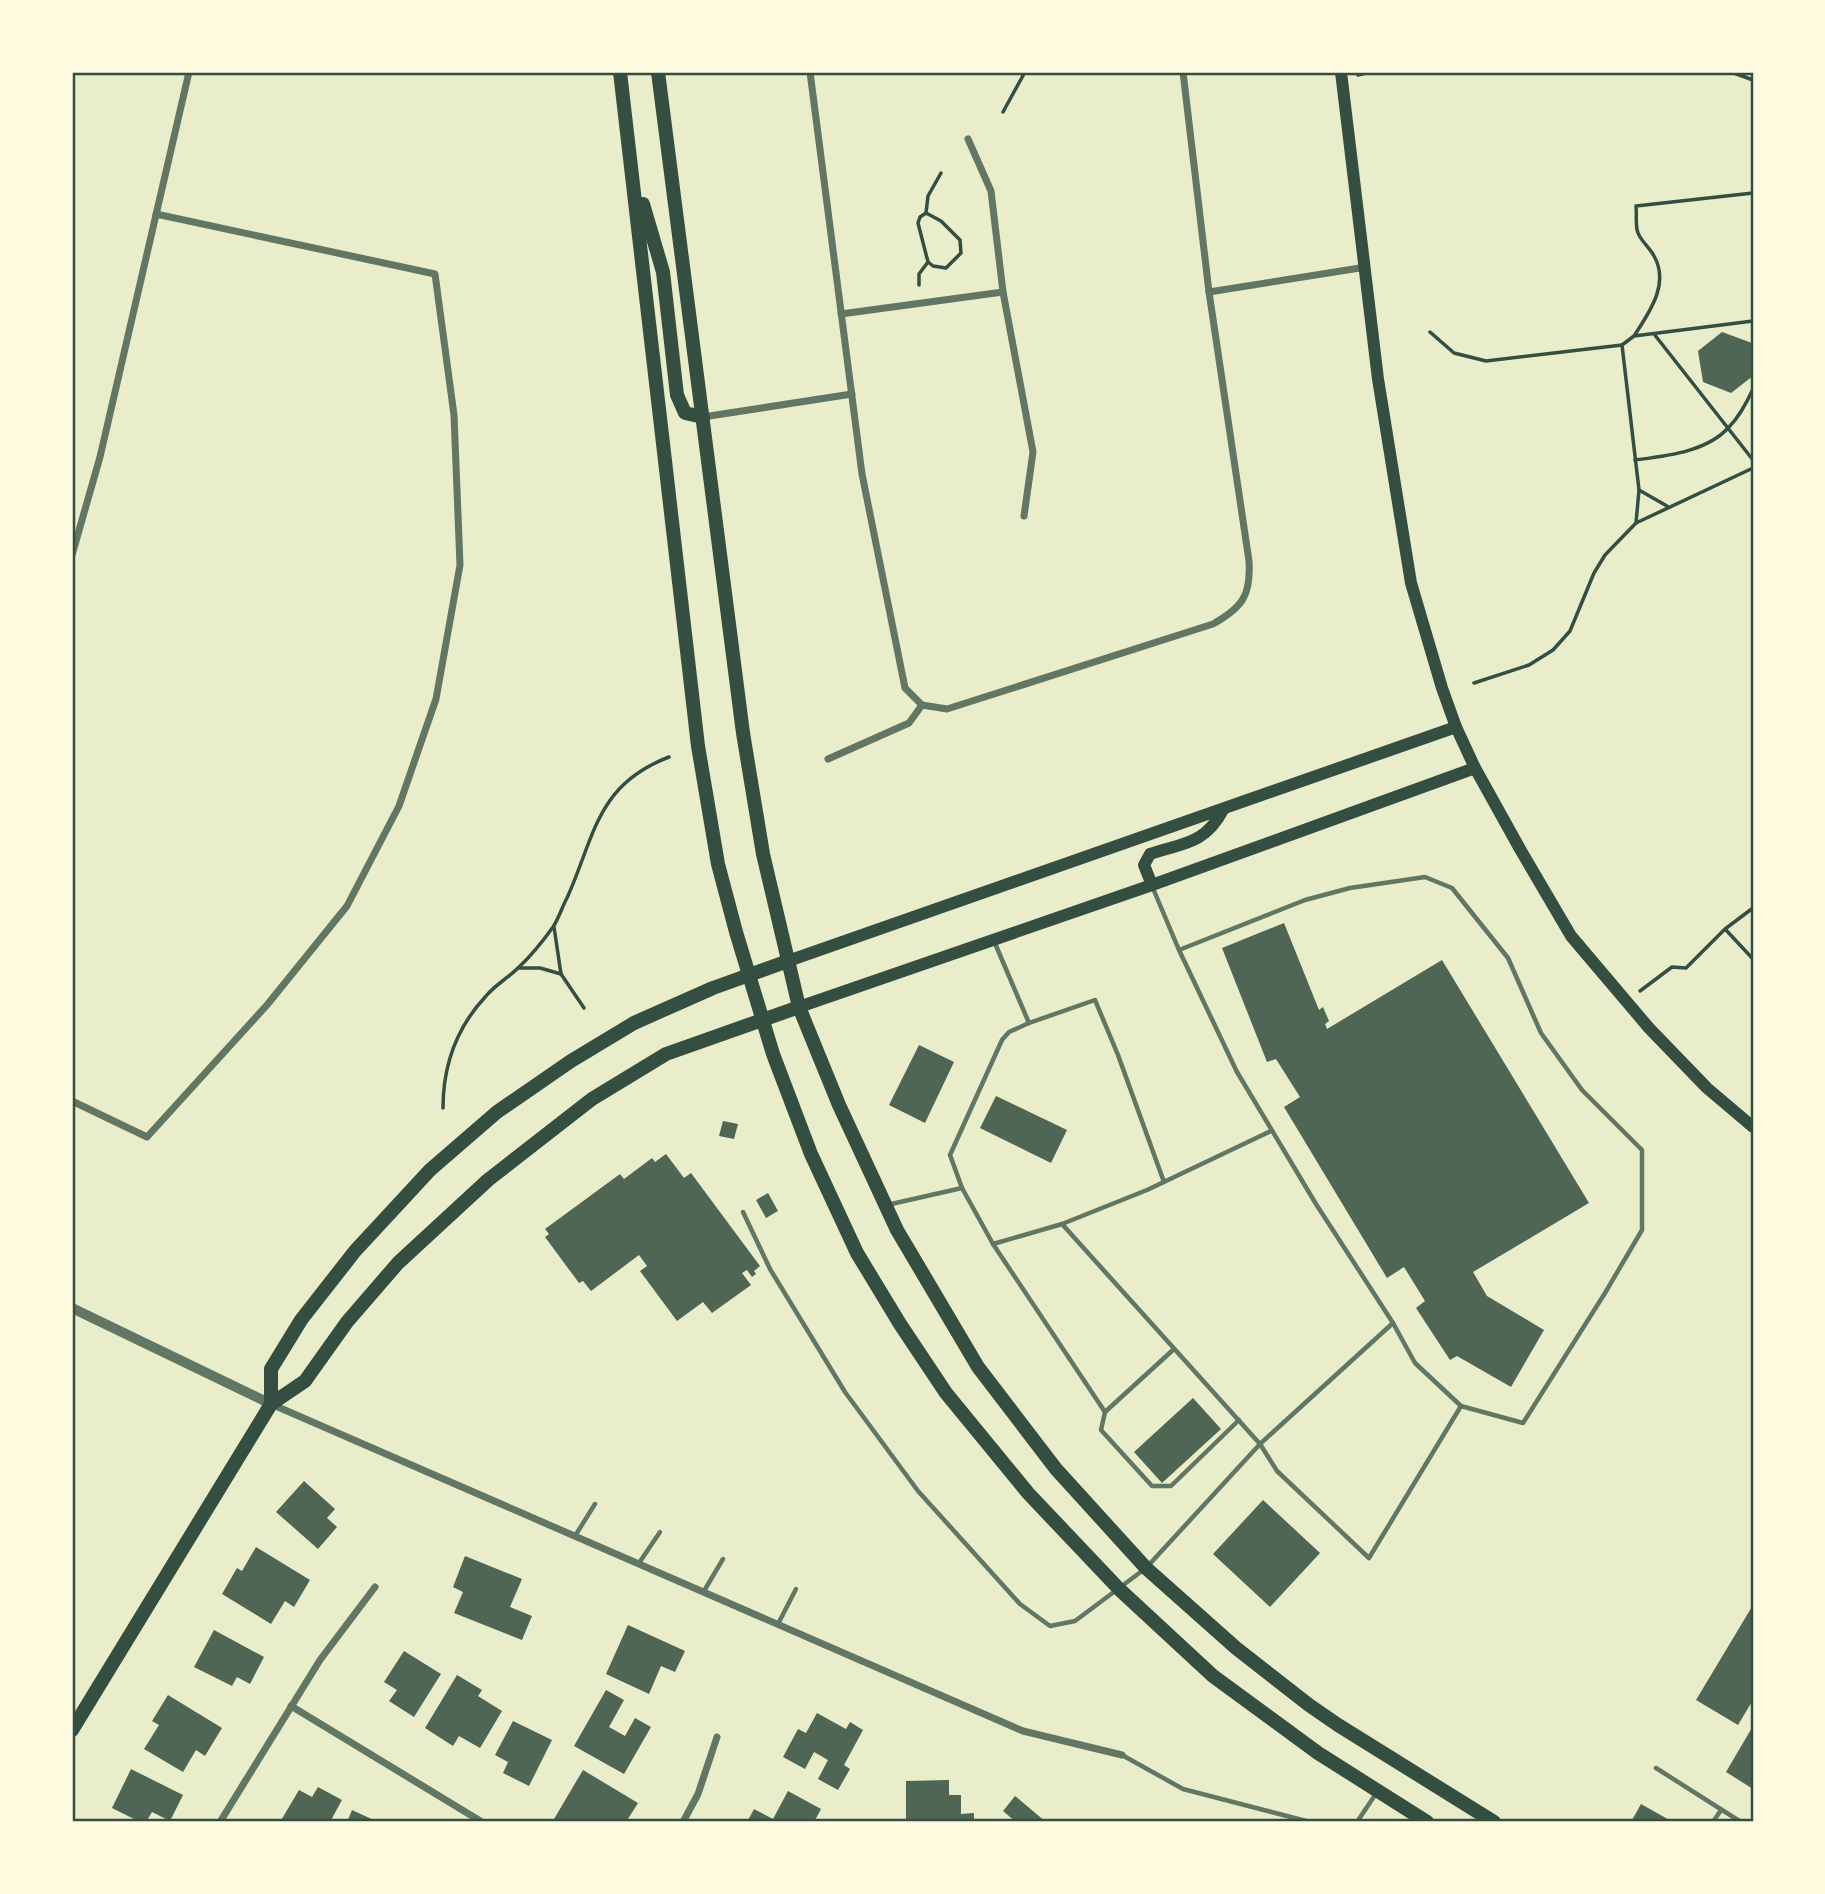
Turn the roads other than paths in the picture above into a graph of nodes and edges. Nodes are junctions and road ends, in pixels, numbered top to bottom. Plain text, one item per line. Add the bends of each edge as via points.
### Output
1 (189, 72) edge
2 (620, 72) edge
3 (658, 72) edge
4 (810, 72) edge
5 (1183, 72) edge
6 (1341, 72) edge
7 (968, 139) dead end
8 (632, 169) junction
9 (156, 214) junction
10 (1366, 268) junction
11 (1003, 292) junction
12 (1209, 292) junction
13 (841, 314) junction
14 (852, 394) junction
15 (703, 417) junction
16 (1024, 516) dead end
17 (72, 555) edge
18 (922, 705) junction
19 (1456, 727) junction
20 (828, 759) dead end
21 (1475, 768) junction
22 (1223, 810) junction
23 (1152, 885) junction
24 (994, 940) junction
25 (1179, 950) junction
26 (788, 961) junction
27 (749, 975) junction
28 (799, 1007) junction
29 (763, 1020) junction
30 (1029, 1023) junction
31 (72, 1101) edge
32 (1753, 1128) edge
33 (1271, 1131) junction
34 (1164, 1182) junction
35 (962, 1188) junction
36 (886, 1205) junction
37 (743, 1212) dead end
38 (1062, 1224) junction
39 (993, 1244) junction
40 (72, 1308) edge
41 (1393, 1323) junction
42 (1174, 1349) junction
43 (271, 1404) junction
44 (1461, 1406) junction
45 (1105, 1412) junction
46 (1239, 1420) junction
47 (1261, 1444) junction
48 (594, 1504) dead end
49 (660, 1532) dead end
50 (575, 1536) junction
51 (723, 1559) dead end
52 (639, 1563) junction
53 (1146, 1568) junction
54 (375, 1587) dead end
55 (796, 1589) dead end
56 (1119, 1589) junction
57 (704, 1592) junction
58 (778, 1624) junction
59 (290, 1706) junction
60 (72, 1730) edge
61 (717, 1737) dead end
62 (1122, 1755) joint
63 (1656, 1768) dead end
64 (1378, 1791) junction
65 (1721, 1810) junction
66 (220, 1822) edge
67 (482, 1822) edge
68 (682, 1822) edge
69 (1310, 1822) edge
70 (1357, 1822) edge
71 (1426, 1822) edge
72 (1494, 1822) edge
73 (1713, 1822) edge
74 (1741, 1822) edge

1 - 9 street
2 - 8 main road
3 - 15 main road
4 - 13 street
5 - 12 street
6 - 10 main road
7 - 11 street via 991,191
8 - 15 main road via 663,272 677,395 685,413
8 - 27 main road via 698,746 718,864
9 - 17 street via 100,457
9 - 31 street via 435,274 454,415 460,565 436,699 398,806 347,906 267,1005 147,1137
10 - 12 street
10 - 19 main road via 1378,379 1411,583
11 - 13 street
11 - 16 street via 1033,452
12 - 18 street via 1249,561 1250,583 1242,603 1213,624 1125,653 947,709
13 - 14 street
14 - 15 street
14 - 18 street via 862,474 905,688
15 - 26 main road via 743,733 763,854
18 - 20 street via 909,723
19 - 21 main road
19 - 22 main road
21 - 23 main road
21 - 32 main road via 1571,936 1626,1003 1707,1088
22 - 23 main road via 1202,837 1150,854 1144,865
22 - 26 main road
23 - 24 main road
23 - 25 lane
24 - 28 main road
24 - 30 lane
25 - 33 lane via 1237,1072
25 - 44 lane via 1305,900 1350,888 1425,877 1452,888 1508,958 1541,1033 1575,1081 1642,1150 1642,1230 1523,1423
26 - 27 main road
26 - 28 main road
27 - 29 main road
27 - 43 main road via 634,1023 497,1112 430,1170 355,1251 301,1320 271,1369
28 - 29 main road
28 - 36 main road
29 - 43 main road via 666,1054 592,1099 536,1142 398,1264 347,1322 305,1381
29 - 56 main road via 811,1154 857,1253 900,1324 946,1393 1027,1493
30 - 34 lane via 1095,1000
30 - 35 lane via 1002,1040 950,1155
33 - 34 lane
33 - 41 lane
34 - 38 lane
35 - 36 lane
35 - 39 lane
36 - 53 main road via 978,1367 1056,1469
37 - 56 lane via 770,1269 845,1392 918,1492 1020,1604 1050,1626 1075,1621
38 - 39 lane
38 - 42 lane
39 - 45 lane
40 - 43 street
41 - 44 lane via 1415,1363
41 - 47 lane
42 - 45 lane
42 - 46 lane
43 - 50 street
43 - 60 main road
44 - 47 lane via 1369,1558 1277,1471
45 - 46 lane via 1101,1430 1152,1486 1171,1486
46 - 47 lane
47 - 53 lane
48 - 50 lane
49 - 52 lane
50 - 52 street
51 - 57 lane
52 - 57 street
53 - 56 lane
53 - 72 main road via 1236,1648 1310,1705
54 - 59 street
55 - 58 lane
56 - 64 main road via 1213,1676 1318,1754
57 - 58 street
58 - 62 street via 1023,1731
59 - 66 street
59 - 67 street
61 - 68 street via 698,1794
62 - 69 lane via 1183,1789
63 - 65 lane
64 - 70 lane
64 - 71 main road
65 - 73 lane
65 - 74 lane

